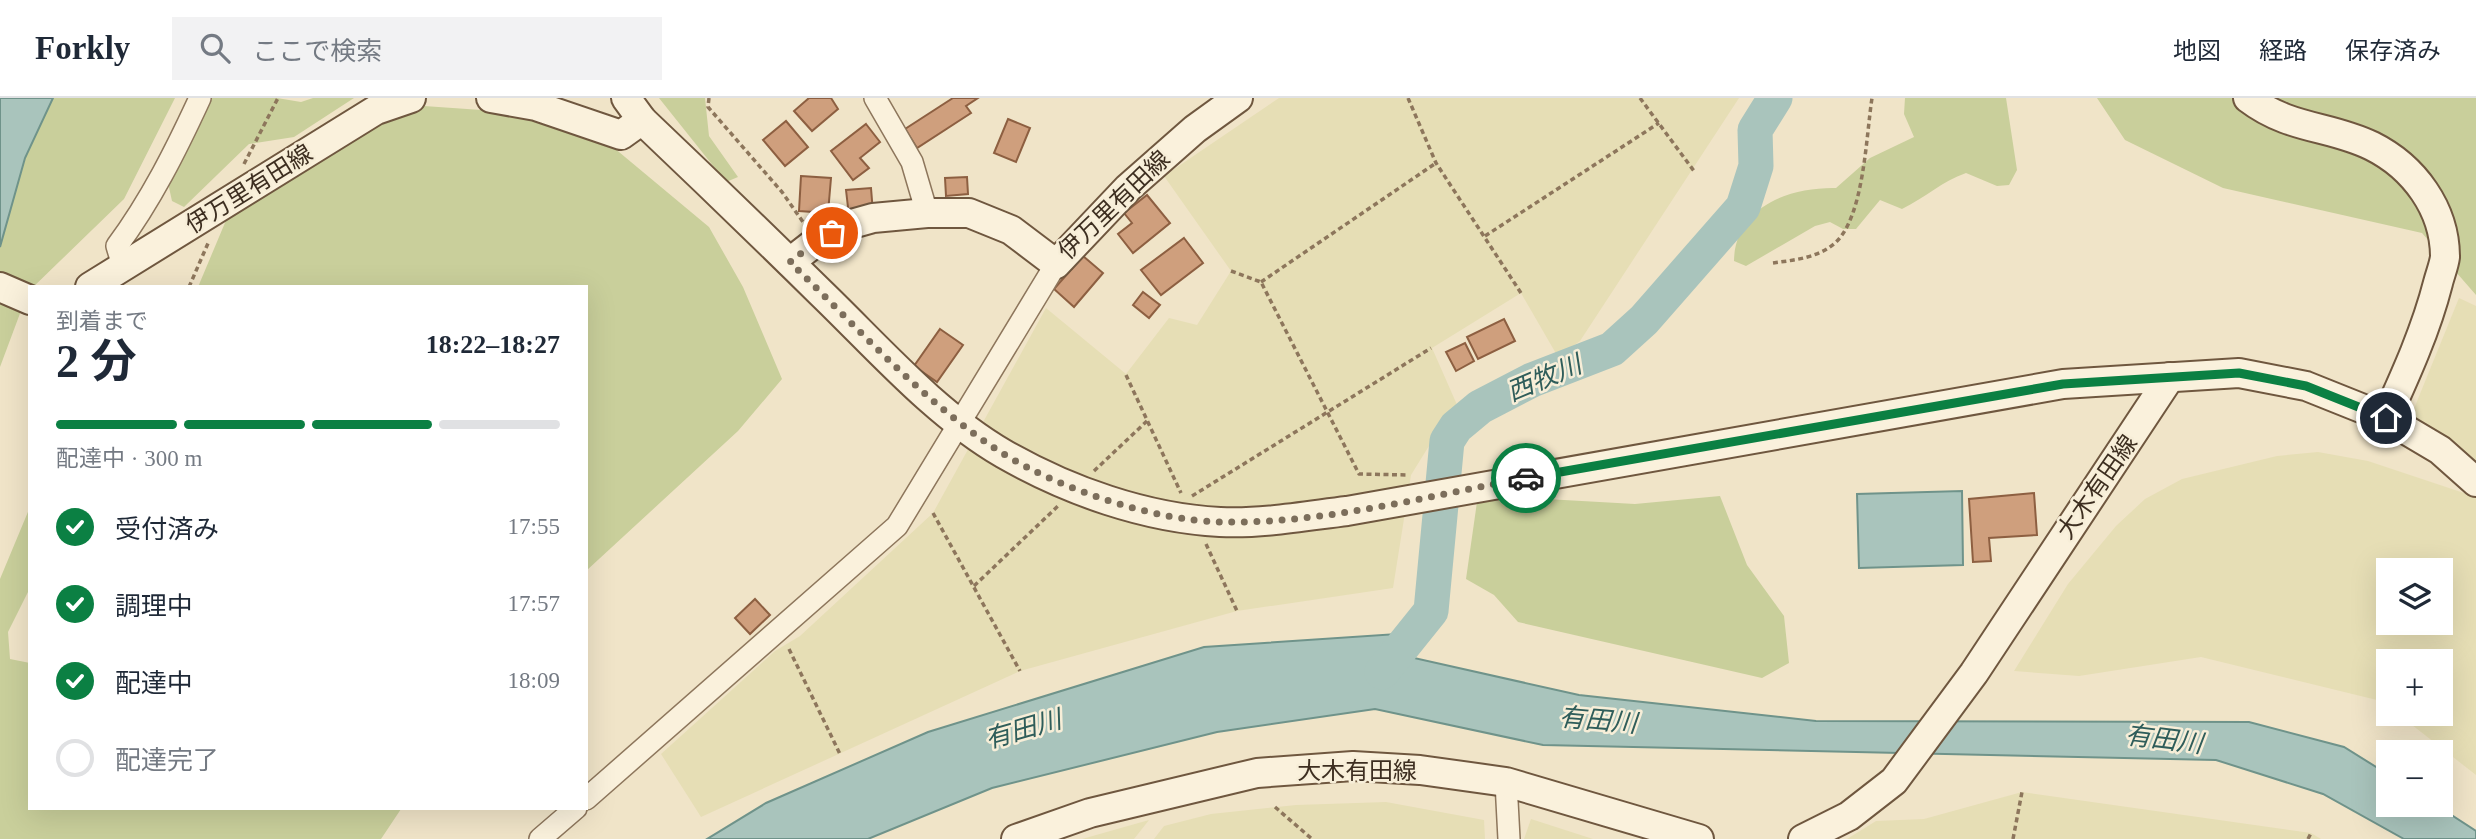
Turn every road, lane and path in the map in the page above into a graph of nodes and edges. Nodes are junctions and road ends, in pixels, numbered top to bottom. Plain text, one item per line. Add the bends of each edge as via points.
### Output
1 (200, 98) edge
2 (278, 98) edge
3 (411, 98) edge
4 (491, 98) edge
5 (709, 98) edge
6 (874, 98) edge
7 (1238, 98) edge
8 (1408, 98) edge
9 (1640, 98) edge
10 (1872, 98) edge
11 (2248, 98) edge
12 (634, 109) edge
13 (1659, 123) junction
14 (1436, 163) junction
15 (1694, 171) dead end
16 (240, 172) dead end
17 (927, 213) junction
18 (1485, 236) junction
19 (209, 240) dead end
20 (817, 241) junction
21 (790, 262) junction
22 (1773, 262) dead end
23 (1056, 264) junction
24 (122, 266) junction
25 (1231, 271) dead end
26 (1261, 282) junction
27 (93, 285) edge
28 (190, 285) edge
29 (0, 287) edge
30 (1521, 293) dead end
31 (28, 299) edge
32 (1431, 348) dead end
33 (2170, 377) junction
34 (1326, 410) junction
35 (2386, 418) junction
36 (961, 423) junction
37 (2476, 482) edge
38 (1412, 487) junction
39 (1185, 500) dead end
40 (933, 513) dead end
41 (779, 632) junction
42 (1020, 671) dead end
43 (840, 754) dead end
44 (1506, 782) junction
45 (2022, 792) dead end
46 (588, 797) edge
47 (1275, 807) dead end
48 (574, 810) edge
49 (2311, 833) dead end
50 (541, 839) edge
51 (1016, 839) edge
52 (1312, 839) edge
53 (1509, 839) edge
54 (1699, 839) edge
55 (1803, 839) edge
56 (2013, 839) edge
57 (2308, 839) edge

1 - 24 street via 172,158 117,246
2 - 16 path
3 - 24 main road, 伊万里有田線 via 376,110
4 - 12 main road via 536,107 621,135
5 - 20 path via 708,107 782,192
6 - 17 street via 912,162
7 - 23 main road, 伊万里有田線 via 1128,188
8 - 14 path
9 - 13 path
10 - 22 path via 1846,231 1833,246 1805,259
11 - 35 main road via 2267,113 2297,125 2373,147 2413,176 2435,208 2445,258 2431,311
12 - 21 main road
13 - 15 path
13 - 18 path
14 - 18 path
14 - 26 path
17 - 20 main road, 伊万里有田線 via 873,218
17 - 23 main road, 伊万里有田線 via 969,213 1011,230
18 - 30 path
19 - 28 path
20 - 21 main road, 伊万里有田線
21 - 36 main road
23 - 36 street
24 - 27 main road, 伊万里有田線
25 - 26 path
26 - 34 path
29 - 31 main road
32 - 34 path
33 - 35 main road via 2239,373 2306,386
33 - 38 main road via 2050,386 1485,486
33 - 55 main road, 大木有田線 via 1974,673 1894,781 1849,816
34 - 38 path via 1359,474
34 - 39 path
35 - 37 main road via 2440,450
36 - 38 main road via 1004,454 1086,492 1134,509 1176,517 1222,522 1280,519
36 - 41 street via 897,526
40 - 42 path
41 - 43 path
41 - 46 street
44 - 51 main road, 大木有田線 via 1353,766 1257,773 1090,813
44 - 53 street
44 - 54 main road, 大木有田線
45 - 56 path
47 - 52 path
48 - 50 street
49 - 57 path

